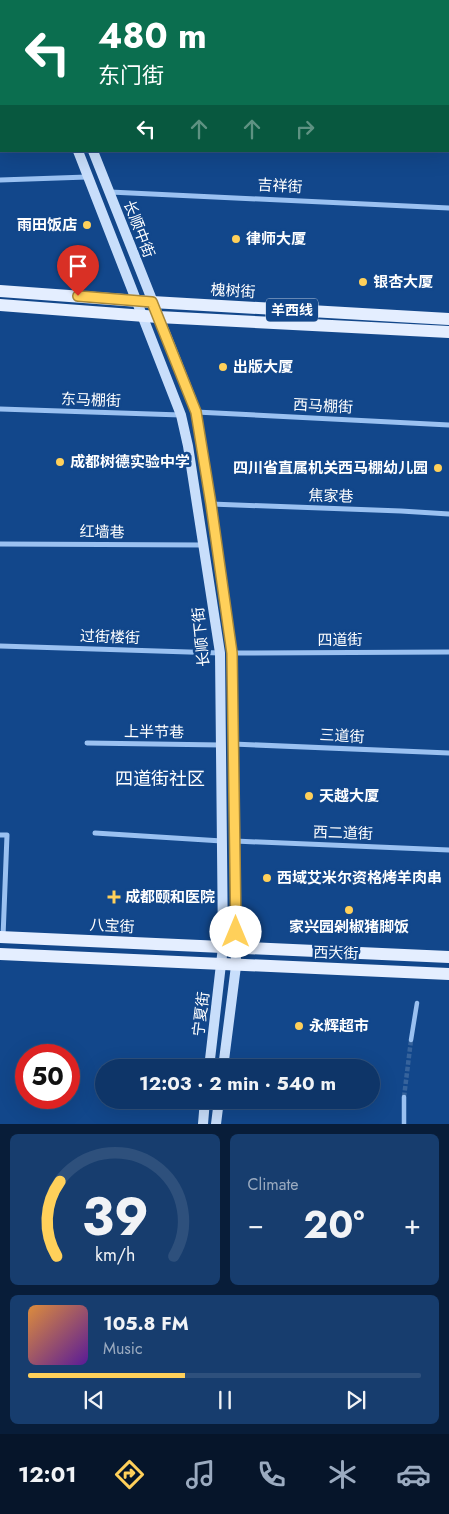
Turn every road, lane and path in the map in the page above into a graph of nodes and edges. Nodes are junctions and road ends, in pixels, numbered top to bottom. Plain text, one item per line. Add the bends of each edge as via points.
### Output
1 (78, 152) edge
2 (93, 152) edge
3 (88, 177) junction
4 (0, 180) edge
5 (109, 192) junction
6 (449, 208) edge
7 (0, 291) edge
8 (136, 300) junction
9 (152, 302) junction
10 (0, 305) edge
11 (141, 315) junction
12 (158, 317) junction
13 (449, 319) edge
14 (449, 332) edge
15 (0, 409) edge
16 (196, 412) junction
17 (181, 415) junction
18 (449, 425) edge
19 (211, 504) junction
20 (449, 514) edge
21 (0, 544) edge
22 (204, 545) junction
23 (0, 646) edge
24 (449, 652) edge
25 (220, 653) junction
26 (232, 653) junction
27 (87, 743) dead end
28 (234, 744) junction
29 (220, 745) junction
30 (449, 754) edge
31 (94, 833) dead end
32 (0, 835) edge
33 (222, 841) junction
34 (236, 841) junction
35 (449, 850) edge
36 (2, 937) edge
37 (223, 947) junction
38 (236, 948) junction
39 (0, 954) edge
40 (449, 957) edge
41 (222, 965) junction
42 (236, 966) junction
43 (449, 974) edge
44 (417, 1004) dead end
45 (410, 1040) tunnel mouth
46 (211, 1059) edge
47 (224, 1059) edge
48 (404, 1097) tunnel mouth
49 (204, 1109) edge
50 (218, 1109) edge
51 (202, 1124) edge
52 (216, 1124) edge
53 (404, 1124) edge

1 - 3 main road, 长顺中街
2 - 5 main road, 长顺中街
3 - 4 street
3 - 8 main road, 长顺中街
5 - 6 street, 吉祥街
5 - 9 main road, 长顺中街
7 - 8 main road, 槐树街
8 - 9 main road, 槐树街 / 羊西线
8 - 11 main road, 长顺中街
9 - 12 main road, 长顺中街
9 - 13 main road, 槐树街 / 羊西线
10 - 11 main road, 槐树街
11 - 12 main road, 槐树街 / 羊西线
11 - 17 main road, 长顺下街
12 - 14 main road, 槐树街 / 羊西线
12 - 16 main road, 长顺下街
15 - 17 street, 东马棚街
16 - 18 street, 西马棚街
16 - 19 main road, 长顺下街
17 - 22 main road, 长顺下街
19 - 20 street, 焦家巷
19 - 26 main road, 长顺下街
21 - 22 street, 红墙巷
22 - 25 main road, 长顺下街
23 - 25 street, 过街楼街
24 - 26 street, 四道街
25 - 29 main road, 长顺下街
26 - 28 main road, 长顺下街
27 - 29 street, 上半节巷
28 - 30 street, 三道街
28 - 34 main road, 长顺下街
29 - 33 main road, 长顺下街
31 - 33 street
32 - 36 street via 7,835
33 - 37 main road, 长顺下街
34 - 35 street, 西二道街
34 - 38 main road, 长顺下街
36 - 37 main road, 八宝街
37 - 38 main road, 西大街
37 - 41 main road, 长顺下街
38 - 40 main road, 西大街
38 - 42 main road, 长顺下街
39 - 41 main road
41 - 42 main road, 西大街
41 - 46 main road, 宁夏街
42 - 43 main road, 西大街
42 - 47 main road, 宁夏街
44 - 45 street
48 - 53 street
49 - 51 main road
50 - 52 main road

